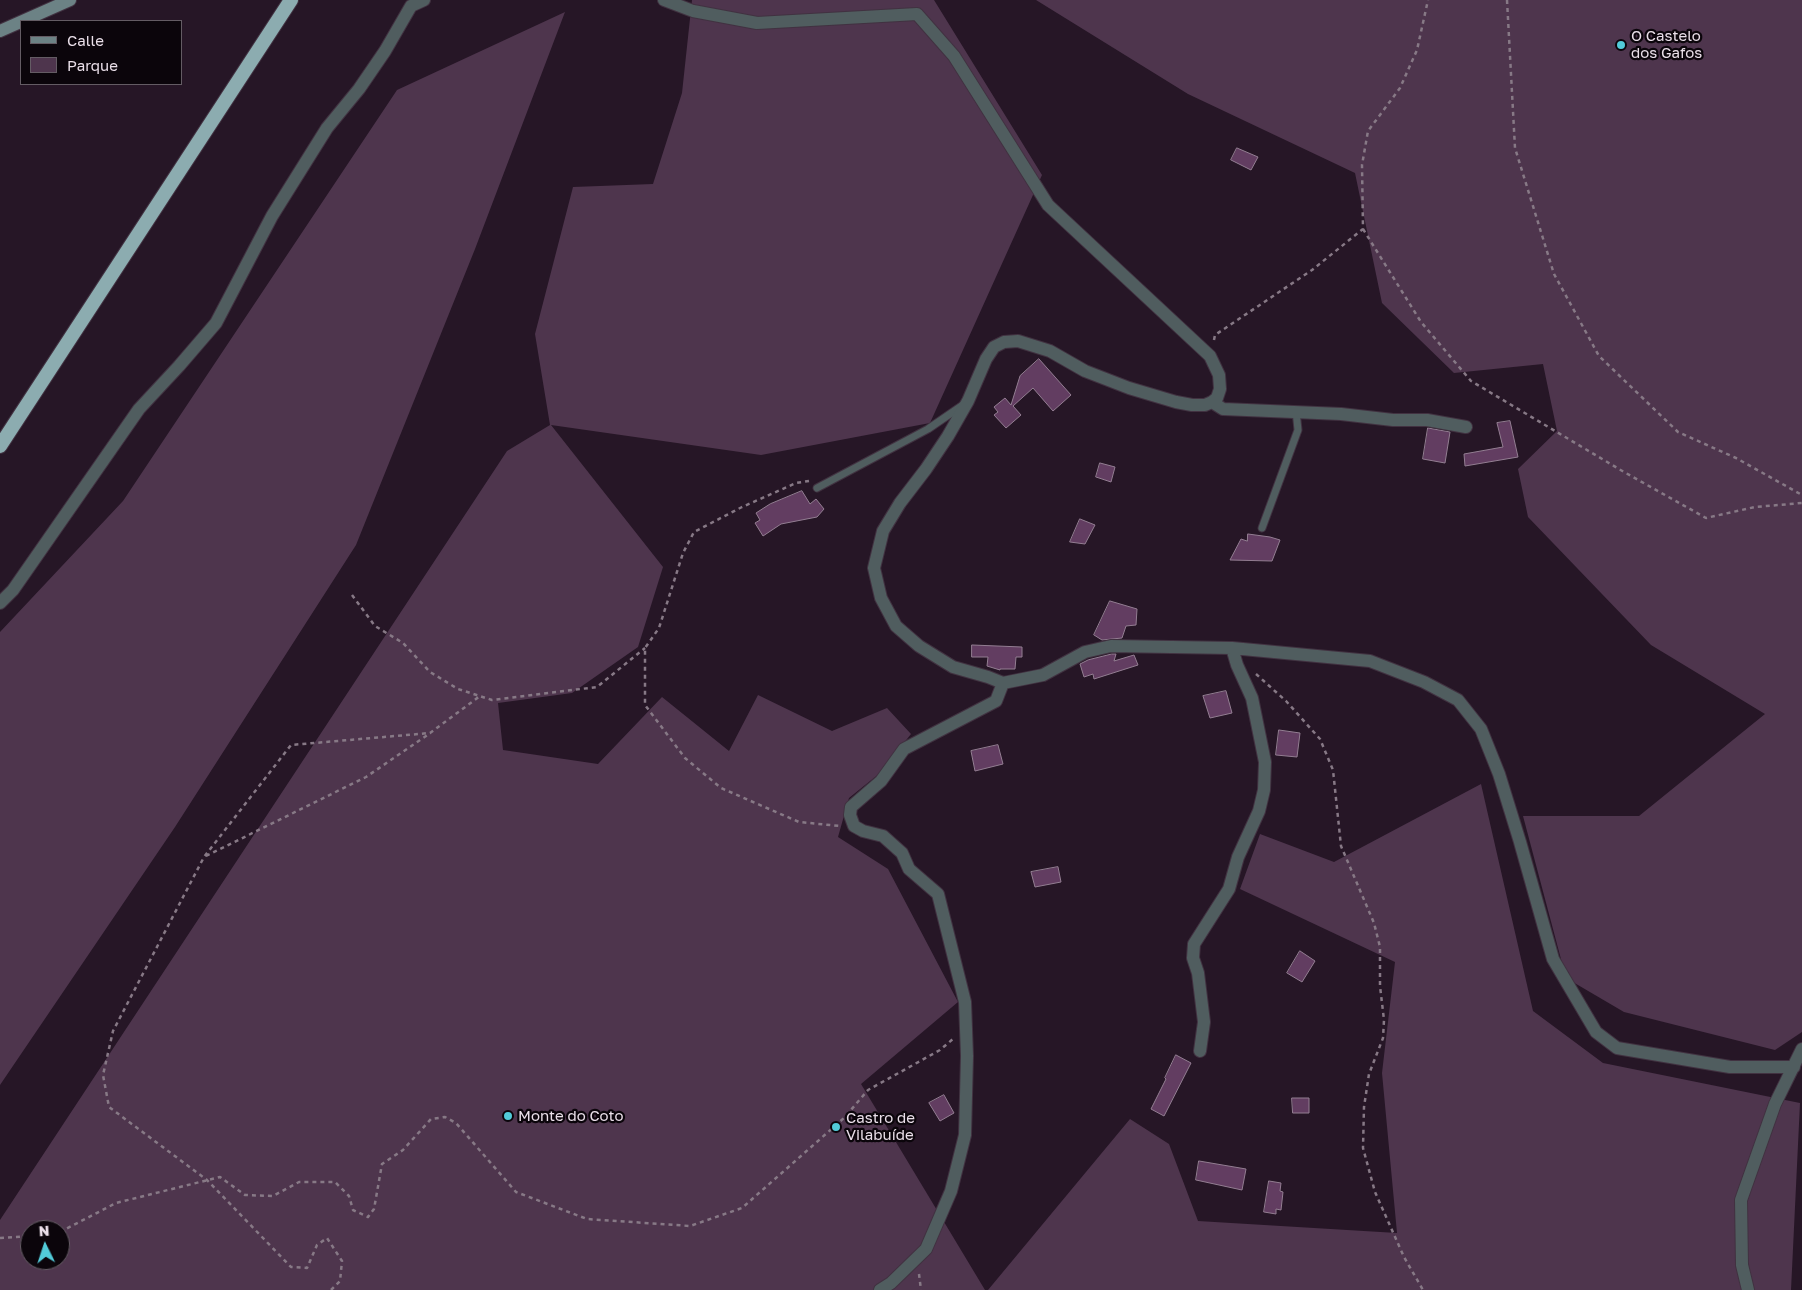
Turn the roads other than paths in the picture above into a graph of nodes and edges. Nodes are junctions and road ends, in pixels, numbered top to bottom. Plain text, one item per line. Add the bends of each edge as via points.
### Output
1 (70, 0) edge
2 (291, 0) edge
3 (424, 0) edge
4 (664, 0) edge
5 (25, 20) edge
6 (20, 22) edge
7 (0, 31) edge
8 (968, 402) junction
9 (1212, 402) junction
10 (1296, 411) junction
11 (1466, 427) dead end
12 (0, 446) edge
13 (817, 488) dead end
14 (1262, 528) dead end
15 (0, 603) edge
16 (1232, 648) junction
17 (1003, 683) junction
18 (1802, 1049) edge
19 (1200, 1051) dead end
20 (1794, 1067) junction
21 (880, 1290) edge
22 (1748, 1290) edge

1 - 5 main road
2 - 12 highway
3 - 15 street via 411,6 360,89 327,128 272,216 216,323 139,409 13,590
4 - 9 street via 693,11 758,23 916,14 954,56 1048,206 1210,356 1219,375 1220,389
6 - 7 main road
8 - 9 street via 994,347 1018,341 1050,351 1085,371 1129,388 1192,405
8 - 13 lane via 928,429
8 - 17 street via 883,531 874,568 881,598 896,626 919,646 953,667
9 - 10 street via 1223,409
10 - 11 street via 1427,420
10 - 14 lane via 1298,430
16 - 17 street via 1111,646 1085,652 1043,675
16 - 19 street via 1252,698 1265,762 1264,790 1229,889 1194,944 1204,1022
16 - 20 street via 1370,661 1424,682 1458,700 1481,729 1499,774 1554,959 1596,1032 1617,1048 1730,1067
17 - 21 street via 996,701 904,749 881,781 851,807 854,826 883,836 902,853 909,869 938,894 965,1002 965,1135 951,1191 926,1249
18 - 20 street
20 - 22 street via 1775,1104 1741,1200 1742,1265

